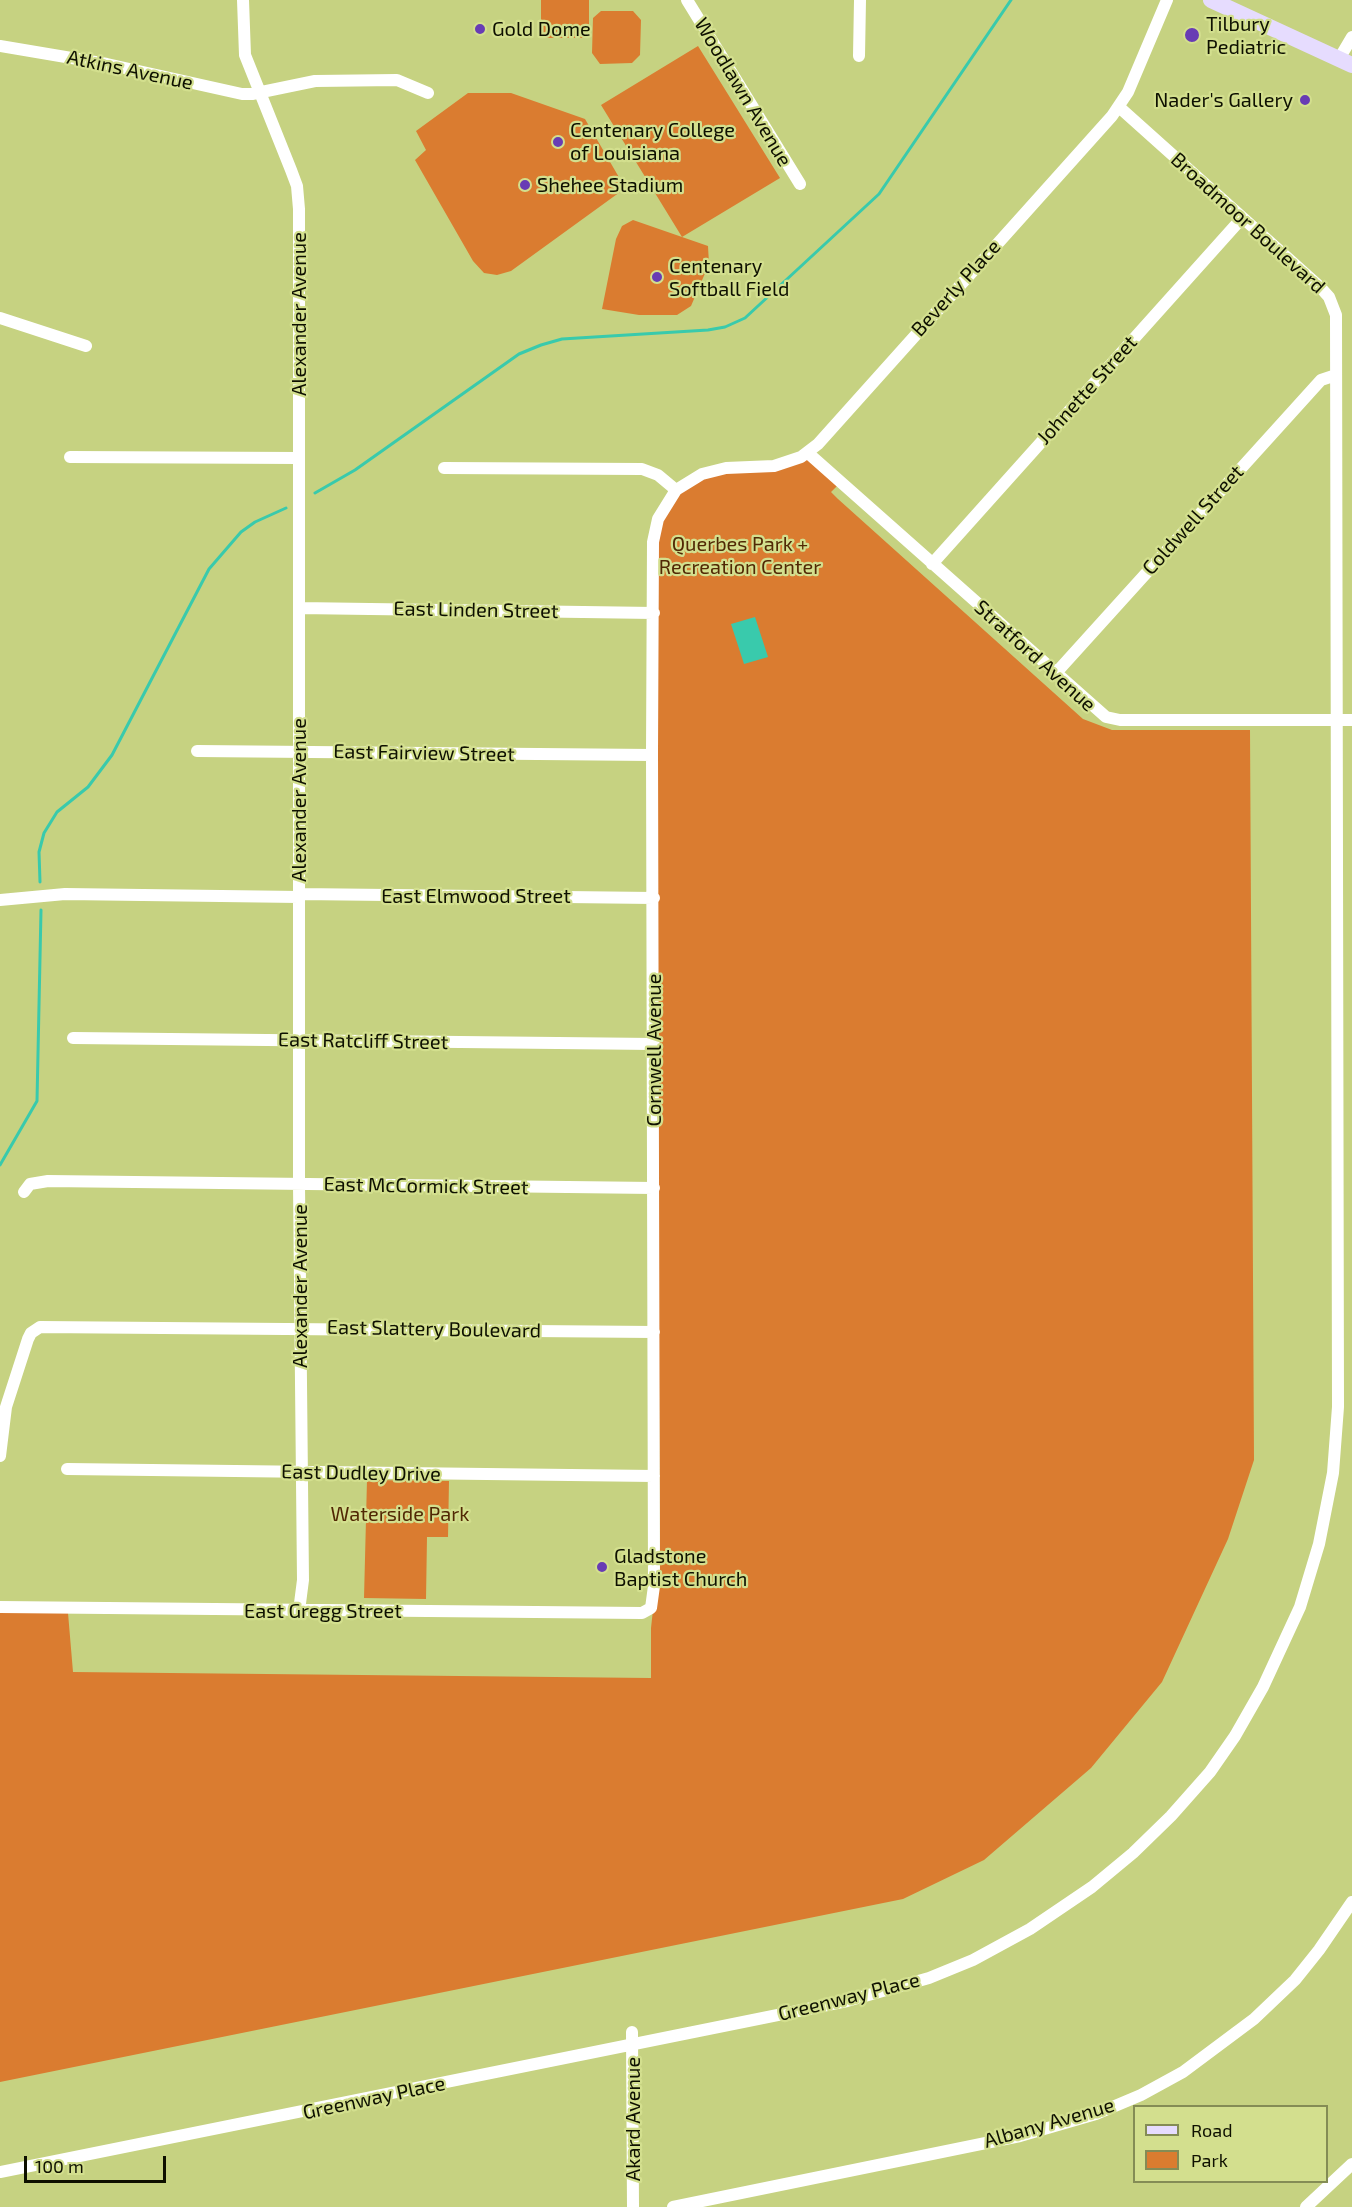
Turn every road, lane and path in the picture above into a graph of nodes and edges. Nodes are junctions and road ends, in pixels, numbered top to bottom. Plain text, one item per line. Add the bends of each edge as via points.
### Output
1 (243, 0) edge
2 (688, 0) edge
3 (860, 0) edge
4 (1167, 0) edge
5 (1211, 0) edge
6 (1352, 37) edge
7 (0, 46) edge
8 (859, 56) dead end
9 (1345, 62) edge
10 (260, 93) junction
11 (428, 93) dead end
12 (1119, 106) junction
13 (800, 184) dead end
14 (1242, 218) junction
15 (0, 318) edge
16 (86, 346) dead end
17 (1336, 375) junction
18 (808, 453) junction
19 (70, 457) dead end
20 (299, 458) junction
21 (444, 468) dead end
22 (676, 490) junction
23 (932, 564) junction
24 (299, 608) junction
25 (654, 613) junction
26 (1055, 674) junction
27 (1336, 720) junction
28 (1352, 720) edge
29 (197, 751) dead end
30 (299, 752) junction
31 (652, 756) junction
32 (299, 896) junction
33 (654, 898) junction
34 (0, 900) edge
35 (73, 1038) dead end
36 (299, 1040) junction
37 (654, 1044) junction
38 (299, 1185) junction
39 (654, 1188) junction
40 (24, 1192) dead end
41 (300, 1328) junction
42 (654, 1332) junction
43 (1338, 1407) junction
44 (1352, 1407) edge
45 (0, 1456) edge
46 (67, 1469) dead end
47 (300, 1472) junction
48 (654, 1476) junction
49 (0, 1607) edge
50 (299, 1611) junction
51 (645, 1612) joint
52 (1352, 1902) edge
53 (632, 2032) dead end
54 (632, 2045) junction
55 (1352, 2164) edge
56 (0, 2172) edge
57 (633, 2207) edge
58 (673, 2207) edge
59 (1306, 2207) edge

1 - 10 street, Alexander Avenue via 243,48
2 - 13 street, Woodlawn Avenue
3 - 8 street
4 - 12 street, Beverly Place
5 - 9 main road
6 - 9 street
7 - 10 street, Atkins Avenue via 107,64 242,94
10 - 11 street, Atkins Avenue via 315,81 396,80
10 - 20 street, Alexander Avenue via 298,195
12 - 14 street, Broadmoor Boulevard
12 - 18 street, Beverly Place
14 - 17 street, Broadmoor Boulevard via 1329,297 1336,315
14 - 23 street, Johnette Street
15 - 16 street
17 - 26 street, Coldwell Street via 1321,380
17 - 27 street, Broadmoor Boulevard
18 - 22 street, Beverly Place via 774,466 718,469 687,481
18 - 23 street, Stratford Avenue
19 - 20 street
20 - 24 street, Alexander Avenue
21 - 22 street via 642,469 658,475
22 - 25 street, Cornwell Avenue via 661,512 654,534
23 - 26 street, Stratford Avenue
24 - 25 street, East Linden Street
24 - 30 street, Alexander Avenue
25 - 31 street, Cornwell Avenue
26 - 27 street, Stratford Avenue via 1110,719
27 - 28 street, Stratford Avenue
27 - 43 street, Greenway Place
29 - 30 street, East Fairview Street
30 - 31 street, East Fairview Street
30 - 32 street, Alexander Avenue
31 - 33 street, Cornwell Avenue
32 - 33 street, East Elmwood Street
32 - 34 street, East Elmwood Street via 65,894
32 - 36 street, Alexander Avenue
33 - 37 street, Cornwell Avenue
35 - 36 street, East Ratcliff Street
36 - 37 street, East Ratcliff Street
36 - 38 street, Alexander Avenue
37 - 39 street, Cornwell Avenue
38 - 39 street, East McCormick Street
38 - 40 street, East McCormick Street via 48,1181 30,1184
38 - 41 street, Alexander Avenue
39 - 42 street, Cornwell Avenue
41 - 42 street, East Slattery Boulevard
41 - 45 street, East Slattery Boulevard via 44,1326 28,1339 6,1407
41 - 47 street, Alexander Avenue
42 - 48 street, Cornwell Avenue
43 - 44 street
43 - 54 street, Greenway Place via 1325,1517 1307,1586 1284,1646 1223,1754 1189,1797 1133,1853 1079,1897 1030,1929 973,1960 929,1977 847,2001
46 - 47 street, East Dudley Drive
47 - 48 street, East Dudley Drive
47 - 50 street, Alexander Avenue via 303,1580
48 - 51 street, Cornwell Avenue via 654,1599
49 - 50 street, East Gregg Street
50 - 51 street, East Gregg Street
52 - 58 street, Albany Avenue via 1301,1973 1254,2019 1183,2072 1141,2095 1096,2114 1020,2136
53 - 54 street, Akard Avenue
54 - 56 street, Greenway Place
54 - 57 street, Akard Avenue
55 - 59 street

